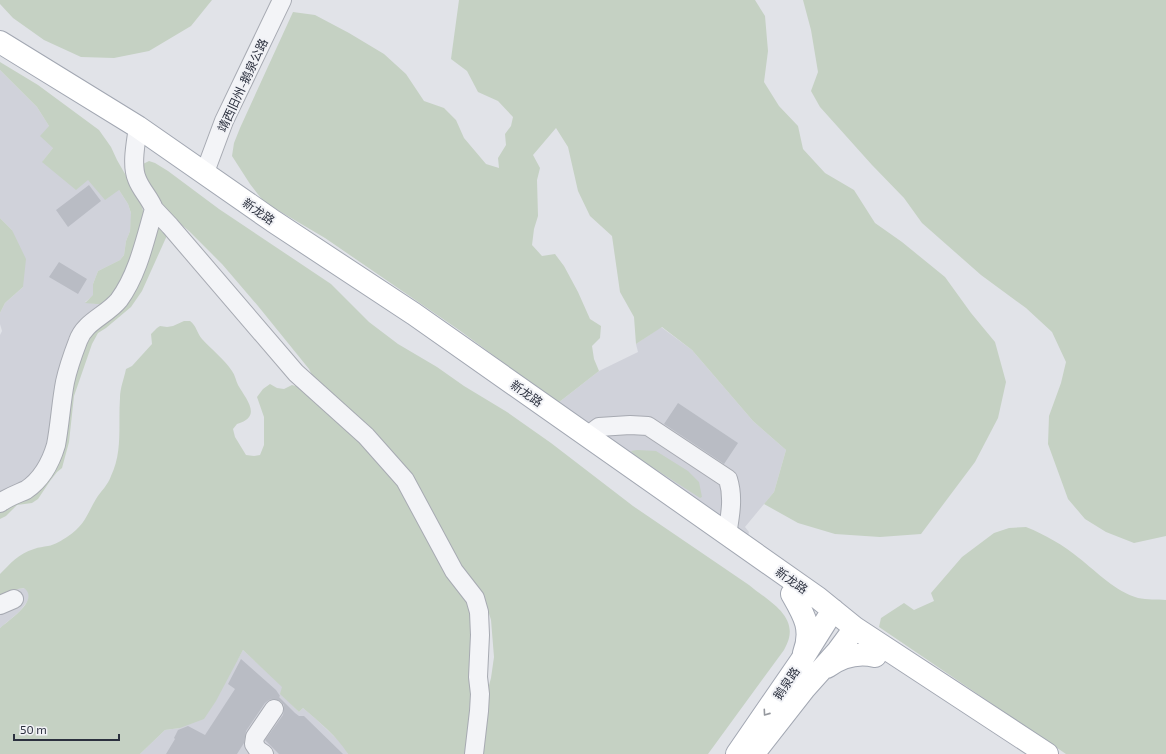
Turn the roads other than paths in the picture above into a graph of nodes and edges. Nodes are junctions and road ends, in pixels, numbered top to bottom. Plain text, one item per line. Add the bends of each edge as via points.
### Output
1 (282, 0) edge
2 (0, 42) edge
3 (0, 54) edge
4 (137, 133) junction
5 (204, 172) junction
6 (154, 209) junction
7 (587, 436) junction
8 (0, 503) edge
9 (727, 535) junction
10 (792, 594) junction
11 (829, 615) junction
12 (851, 633) junction
13 (875, 656) junction
14 (801, 661) junction
15 (818, 674) junction
16 (274, 709) dead end
17 (264, 754) edge
18 (474, 754) edge
19 (737, 754) edge
20 (754, 754) edge
21 (1025, 754) edge
22 (1047, 754) edge

1 - 5 street, 靖西旧州-鹅泉公路 via 224,121
2 - 4 main road, 新龙路
3 - 4 main road, 新龙路
4 - 5 main road, 新龙路
4 - 6 street via 134,170
4 - 10 main road, 新龙路
5 - 7 main road, 新龙路 via 414,314
6 - 8 street via 140,256 125,290 118,302 82,332 78,340 65,381 53,454 34,484
6 - 18 street via 296,373 366,436 405,480 454,570 475,598 479,612 480,694
7 - 9 main road, 新龙路
7 - 9 street via 599,427 648,426 728,479 732,501
9 - 11 main road, 新龙路
10 - 11 main road, 新龙路
10 - 14 main road via 803,613 809,633
11 - 12 main road, 新龙路
11 - 14 main road, 鹅泉路
12 - 13 main road, 新龙路
12 - 15 main road, 鹅泉路
12 - 22 main road, 新龙路
13 - 15 main road via 865,654 842,658
13 - 21 main road, 新龙路
14 -> 19 main road, 鹅泉路
15 - 20 main road, 鹅泉路
16 - 17 street via 255,737 254,744

